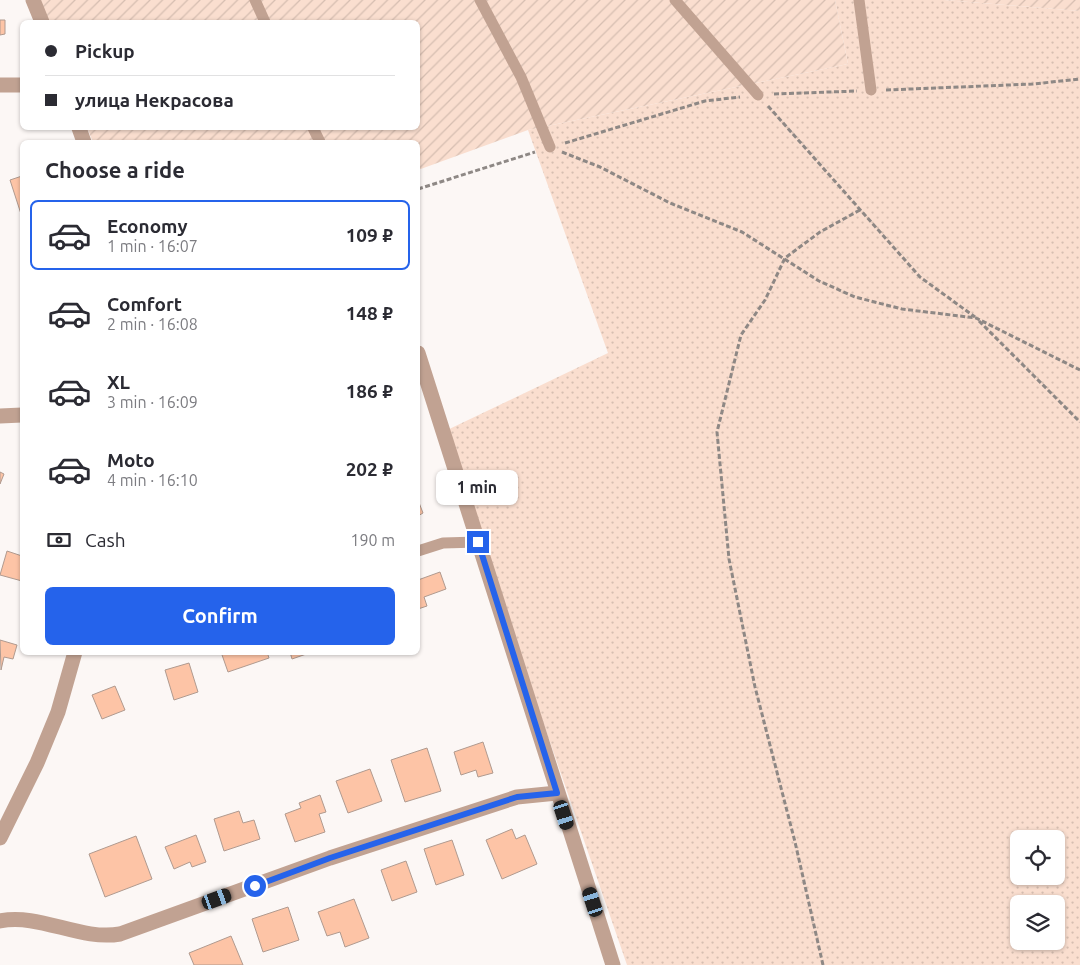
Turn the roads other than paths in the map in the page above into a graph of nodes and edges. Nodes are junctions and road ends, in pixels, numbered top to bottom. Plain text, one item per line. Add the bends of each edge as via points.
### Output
1 (33, 0) edge
2 (255, 0) edge
3 (480, 0) edge
4 (675, 0) edge
5 (859, 0) edge
6 (41, 20) edge
7 (265, 20) edge
8 (0, 85) edge
9 (20, 85) edge
10 (871, 90) road end
11 (758, 95) road end
12 (550, 148) road end
13 (420, 359) edge
14 (20, 415) edge
15 (0, 416) edge
16 (478, 542) junction
17 (420, 550) edge
18 (74, 655) edge
19 (557, 793) junction
20 (0, 838) edge
21 (0, 921) edge
22 (613, 965) edge

1 - 6 street
2 - 7 lane
3 - 12 lane via 521,77
4 - 11 lane
5 - 10 lane
8 - 9 street
13 - 16 street
14 - 15 street
16 - 17 lane via 443,543
16 - 19 street
18 - 20 street via 51,729
19 - 21 street via 526,795 498,803 330,858 120,934 94,934 18,920
19 - 22 street

